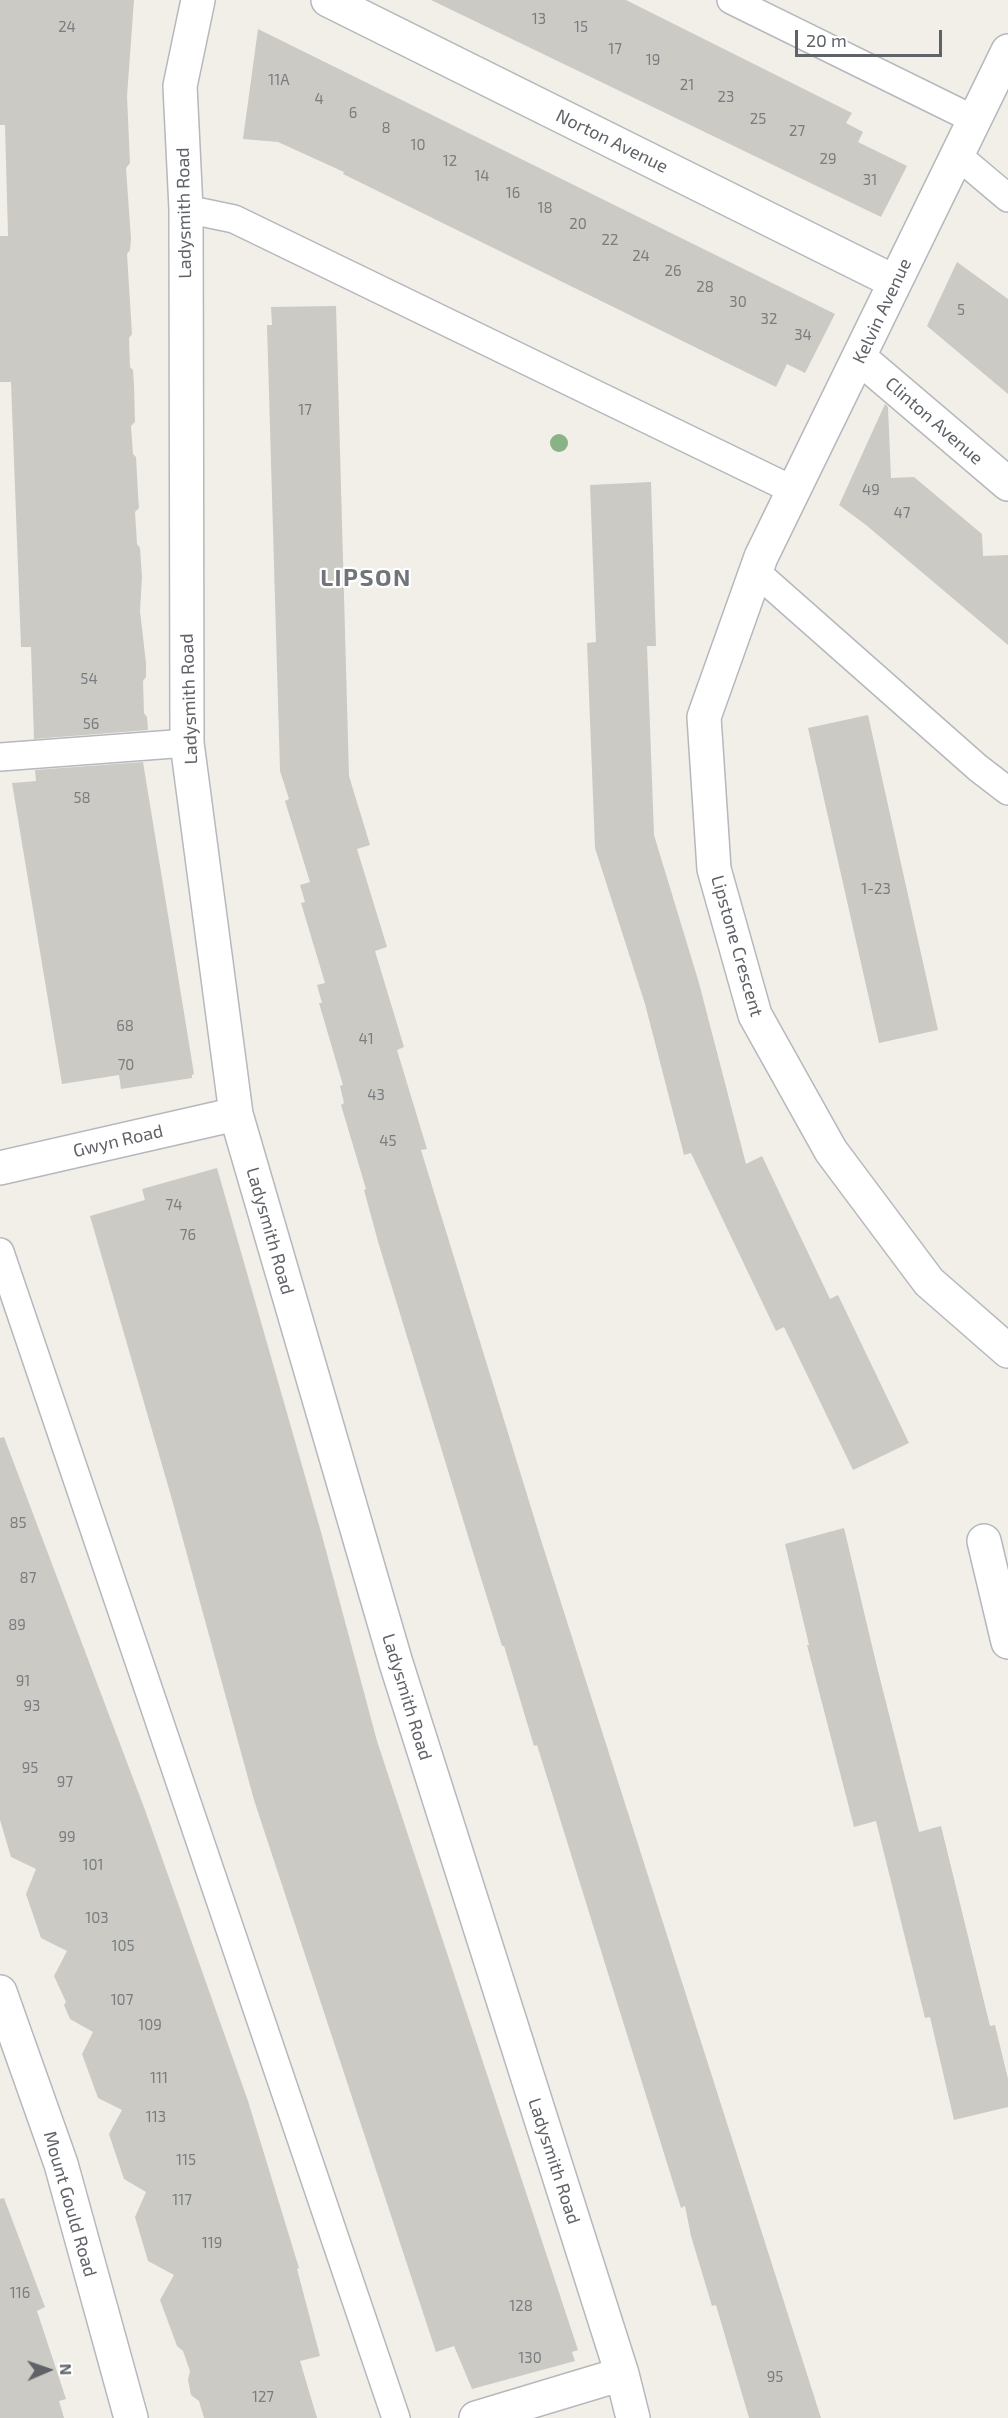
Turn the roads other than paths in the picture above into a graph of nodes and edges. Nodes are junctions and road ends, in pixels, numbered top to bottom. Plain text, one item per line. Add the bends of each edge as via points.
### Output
1 (198, 0) edge
2 (328, 0) edge
3 (731, 0) edge
4 (1008, 51) edge
5 (974, 119) junction
6 (957, 155) junction
7 (1008, 198) edge
8 (186, 209) junction
9 (895, 282) junction
10 (860, 358) junction
11 (1008, 484) edge
12 (793, 490) junction
13 (755, 571) junction
14 (188, 742) junction
15 (0, 757) edge
16 (1008, 791) edge
17 (236, 1113) junction
18 (0, 1168) edge
19 (0, 1252) edge
20 (1008, 1351) edge
21 (984, 1541) dead end
22 (1008, 1642) edge
23 (0, 1992) edge
24 (622, 2374) junction
25 (131, 2418) edge
26 (396, 2418) edge
27 (476, 2418) edge
28 (633, 2418) edge

1 - 8 street, Ladysmith Road via 180,86
2 - 9 street, Norton Avenue
3 - 5 lane
4 - 5 street, Kelvin Avenue
5 - 6 street, Kelvin Avenue
6 - 7 lane
6 - 9 street, Kelvin Avenue
8 - 12 lane via 234,219
8 - 14 street, Ladysmith Road
9 - 10 street, Kelvin Avenue
10 - 11 street, Clinton Avenue
10 - 12 street, Kelvin Avenue
12 - 13 street, Kelvin Avenue
13 - 16 lane
13 - 20 street, Lipstone Crescent via 704,717 714,869 754,1015 826,1143 929,1282
14 - 15 lane
14 - 17 street, Ladysmith Road
17 - 18 street, Gwyn Road
17 - 24 street, Ladysmith Road via 396,1663
19 - 26 lane
21 - 22 street
23 - 25 street, Mount Gould Road via 61,2164
24 - 27 street
24 - 28 street, Ladysmith Road

